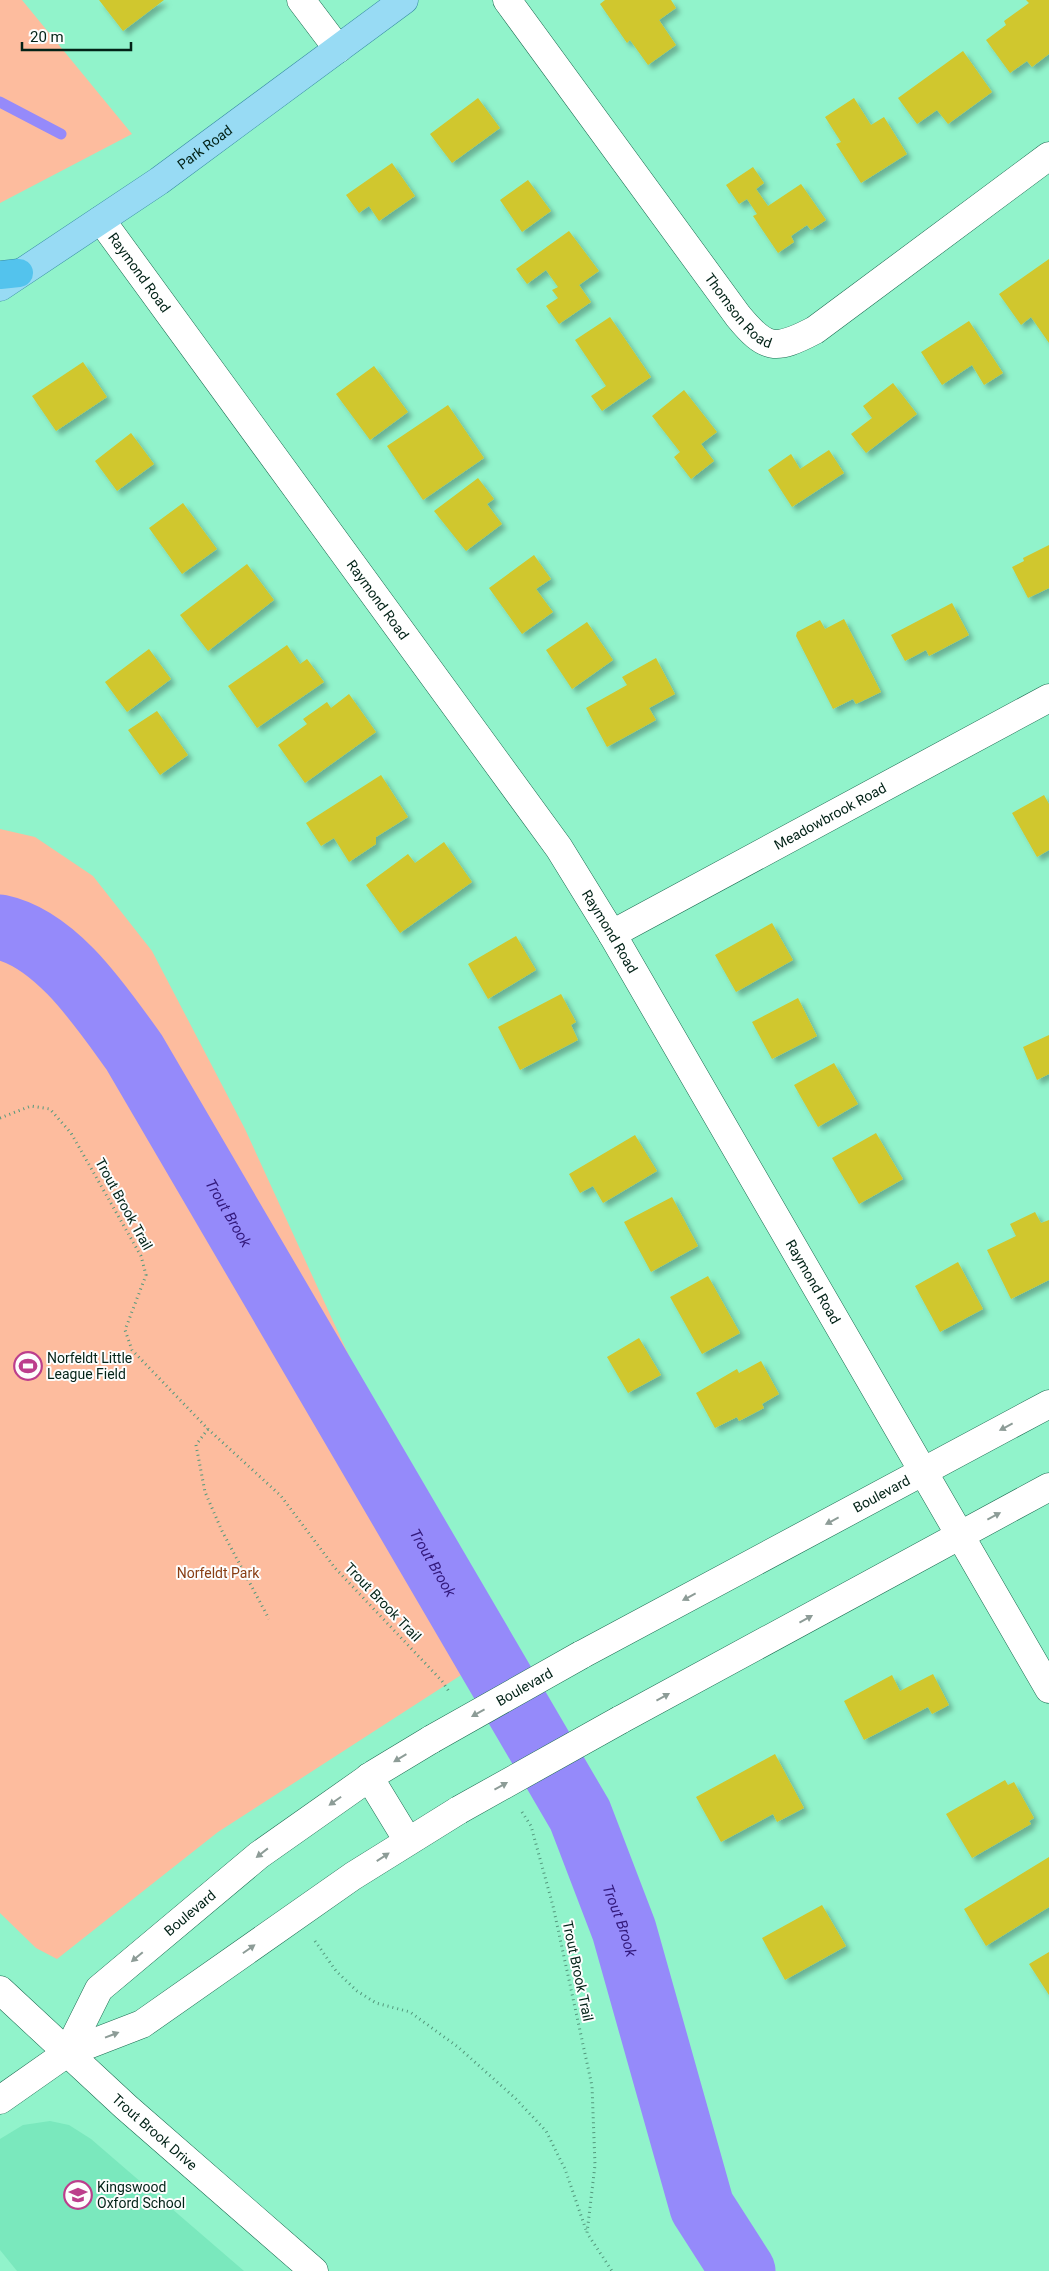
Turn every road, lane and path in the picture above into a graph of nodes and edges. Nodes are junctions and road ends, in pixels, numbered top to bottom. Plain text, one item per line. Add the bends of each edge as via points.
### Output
1 (302, 0) edge
2 (404, 0) edge
3 (507, 0) edge
4 (338, 49) junction
5 (1049, 156) edge
6 (101, 220) junction
7 (6, 279) edge
8 (1049, 698) edge
9 (612, 934) junction
10 (0, 1118) edge
11 (1049, 1404) edge
12 (208, 1429) junction
13 (923, 1472) junction
14 (1049, 1487) edge
15 (960, 1535) junction
16 (270, 1619) dead end
17 (1049, 1689) edge
18 (453, 1698) dead end
19 (369, 1777) junction
20 (520, 1809) dead end
21 (408, 1840) junction
22 (320, 1949) dead end
23 (0, 1990) edge
24 (67, 2053) junction
25 (0, 2100) edge
26 (587, 2233) junction
27 (314, 2271) edge
28 (612, 2271) edge

1 - 4 street
2 - 4 main road, Park Road
3 - 5 street, Thomson Road via 738,316 752,333 769,344 787,343 815,330
4 - 6 main road, Park Road
6 - 7 main road, Park Road
6 - 9 street, Raymond Road via 558,848
8 - 9 street, Meadowbrook Road
9 - 13 street, Raymond Road
10 - 12 path, Trout Brook Trail via 31,1106 50,1110 71,1134 141,1256 146,1275 125,1330 132,1350
11 -> 13 street, Boulevard
12 - 16 path via 196,1445 205,1492 222,1531
12 - 18 path, Trout Brook Trail via 281,1496 335,1568 442,1681
13 - 15 street, Raymond Road
13 -> 19 street, Boulevard, bridge via 581,1654
15 -> 14 street, Boulevard
15 - 17 street, Raymond Road
21 -> 15 street, Boulevard, bridge via 620,1720
19 - 21 street
19 -> 24 street, Boulevard via 260,1855 99,1989
20 - 26 path, Trout Brook Trail via 531,1826 553,1906 592,2086 595,2165
24 -> 21 street, Boulevard via 142,2024
22 - 26 path via 336,1971 357,1991 376,2003 410,2012 458,2047 515,2098 546,2131 565,2169
23 - 24 street, Trout Brook Drive
24 - 25 street, Boulevard
24 - 27 street, Trout Brook Drive
26 - 28 path

